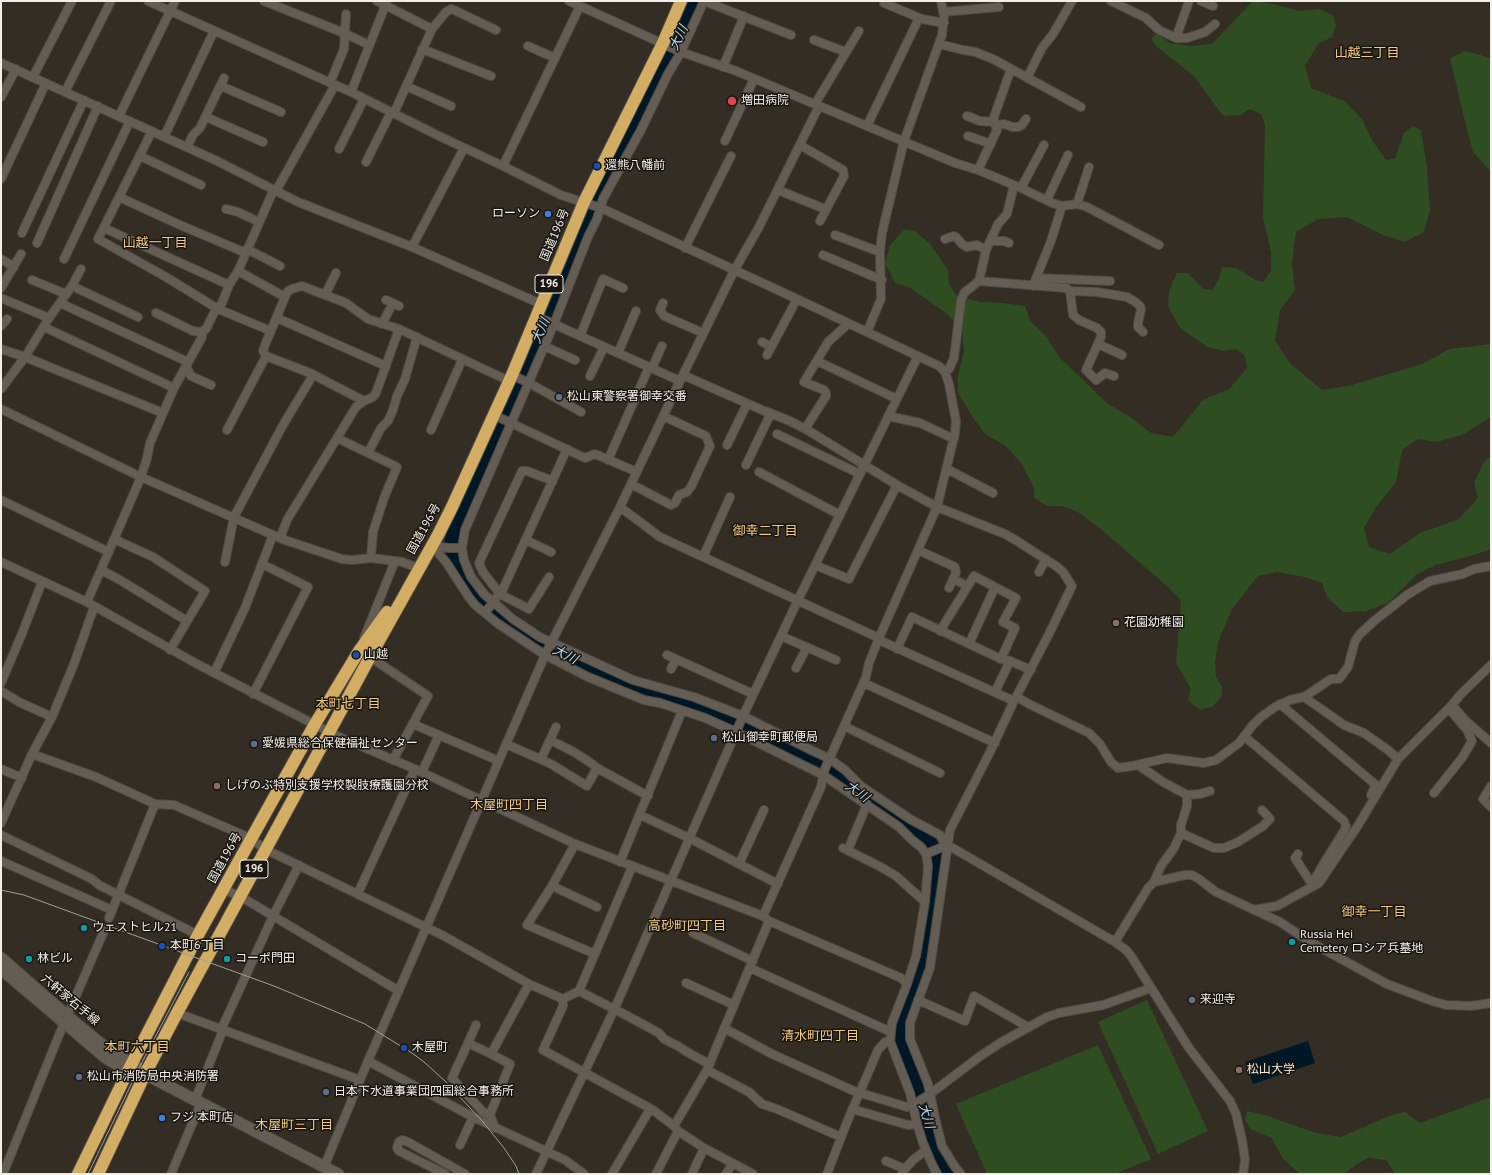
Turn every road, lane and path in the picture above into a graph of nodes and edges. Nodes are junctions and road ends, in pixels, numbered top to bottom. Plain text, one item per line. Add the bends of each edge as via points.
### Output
1 (72, 1) edge
2 (111, 1) edge
3 (148, 1) edge
4 (175, 1) edge
5 (264, 1) edge
6 (377, 1) edge
7 (570, 1) edge
8 (681, 1) edge
9 (704, 1) edge
10 (884, 1) edge
11 (941, 1) edge
12 (1072, 1) edge
13 (1111, 1) edge
14 (1189, 1) edge
15 (1202, 1) edge
16 (386, 3) edge
17 (1126, 4) edge
18 (580, 6) junction
19 (999, 6) dead end
20 (1213, 6) dead end
21 (170, 12) junction
22 (943, 12) junction
23 (346, 14) dead end
24 (744, 16) junction
25 (919, 18) junction
26 (944, 23) junction
27 (1216, 24) dead end
28 (432, 29) junction
29 (496, 30) dead end
30 (214, 31) junction
31 (859, 31) dead end
32 (344, 33) junction
33 (791, 35) dead end
34 (1176, 38) junction
35 (814, 40) dead end
36 (939, 44) junction
37 (369, 45) junction
38 (666, 45) junction
39 (528, 46) dead end
40 (422, 49) junction
41 (680, 51) junction
42 (846, 52) junction
43 (555, 58) junction
44 (1, 63) edge
45 (723, 67) junction
46 (16, 69) junction
47 (1011, 69) junction
48 (492, 76) dead end
49 (33, 77) junction
50 (224, 78) dead end
51 (1027, 78) junction
52 (754, 79) junction
53 (46, 83) junction
54 (332, 84) junction
55 (221, 86) junction
56 (406, 86) junction
57 (65, 92) junction
58 (351, 92) junction
59 (1, 97) edge
60 (364, 98) junction
61 (84, 100) junction
62 (817, 105) junction
63 (98, 106) junction
64 (451, 106) dead end
65 (1081, 108) dead end
66 (282, 112) dead end
67 (392, 112) junction
68 (119, 116) junction
69 (967, 116) dead end
70 (206, 117) junction
71 (1026, 119) dead end
72 (130, 121) junction
73 (995, 124) junction
74 (867, 126) junction
75 (152, 132) junction
76 (968, 136) dead end
77 (164, 137) junction
78 (725, 141) dead end
79 (904, 141) junction
80 (263, 142) dead end
81 (991, 144) junction
82 (800, 145) junction
83 (1044, 145) dead end
84 (187, 147) junction
85 (464, 148) junction
86 (339, 149) dead end
87 (1068, 155) dead end
88 (140, 156) junction
89 (731, 156) dead end
90 (366, 162) dead end
91 (503, 166) junction
92 (1089, 167) dead end
93 (978, 170) junction
94 (1, 179) edge
95 (201, 185) dead end
96 (1018, 187) junction
97 (275, 190) junction
98 (778, 190) junction
99 (119, 197) junction
100 (1047, 200) junction
101 (1077, 204) junction
102 (592, 205) junction
103 (1062, 206) junction
104 (825, 209) junction
105 (226, 210) dead end
106 (820, 221) dead end
107 (259, 222) junction
108 (104, 228) junction
109 (22, 233) dead end
110 (835, 235) dead end
111 (945, 239) dead end
112 (990, 241) junction
113 (37, 243) dead end
114 (1008, 243) dead end
115 (1159, 245) dead end
116 (412, 247) junction
117 (685, 248) junction
118 (986, 250) junction
119 (246, 251) junction
120 (880, 252) junction
121 (21, 254) dead end
122 (823, 255) dead end
123 (1, 259) edge
124 (64, 259) dead end
125 (280, 266) dead end
126 (14, 267) junction
127 (82, 269) dead end
128 (238, 270) junction
129 (734, 271) junction
130 (336, 273) dead end
131 (32, 280) dead end
132 (882, 280) junction
133 (979, 281) junction
134 (1110, 281) dead end
135 (1035, 282) junction
136 (229, 285) junction
137 (72, 286) junction
138 (1, 288) edge
139 (622, 288) dead end
140 (1070, 291) junction
141 (66, 294) junction
142 (325, 295) junction
143 (285, 297) junction
144 (1, 298) edge
145 (797, 299) junction
146 (60, 302) junction
147 (392, 303) dead end
148 (663, 303) dead end
149 (541, 304) junction
150 (218, 309) junction
151 (636, 311) dead end
152 (156, 313) dead end
153 (138, 317) dead end
154 (834, 317) junction
155 (49, 318) junction
156 (277, 318) junction
157 (545, 320) junction
158 (382, 324) junction
159 (848, 324) junction
160 (44, 327) junction
161 (399, 329) junction
162 (271, 331) junction
163 (202, 332) junction
164 (867, 332) junction
165 (1143, 332) dead end
166 (703, 333) junction
167 (580, 336) junction
168 (834, 336) junction
169 (417, 337) junction
170 (762, 342) dead end
171 (1098, 344) junction
172 (544, 346) junction
173 (662, 346) dead end
174 (604, 347) junction
175 (1, 349) edge
176 (618, 353) junction
177 (1122, 355) dead end
178 (266, 356) junction
179 (918, 356) junction
180 (25, 357) junction
181 (462, 360) junction
182 (575, 360) dead end
183 (817, 361) junction
184 (187, 364) junction
185 (386, 366) junction
186 (651, 368) junction
187 (945, 372) junction
188 (313, 375) junction
189 (590, 376) dead end
190 (1114, 376) dead end
191 (512, 378) junction
192 (681, 378) junction
193 (527, 382) junction
194 (211, 385) dead end
195 (174, 388) junction
196 (1, 389) edge
197 (897, 398) junction
198 (364, 401) junction
199 (747, 404) junction
200 (1, 409) edge
201 (581, 412) dead end
202 (163, 413) junction
203 (771, 413) junction
204 (497, 416) junction
205 (663, 416) junction
206 (888, 416) junction
207 (510, 422) junction
208 (805, 429) junction
209 (227, 430) dead end
210 (431, 430) dead end
211 (777, 434) dead end
212 (337, 438) junction
213 (954, 439) junction
214 (727, 445) dead end
215 (567, 449) junction
216 (368, 453) junction
217 (608, 460) junction
218 (746, 465) dead end
219 (864, 466) junction
220 (947, 469) junction
221 (637, 472) junction
222 (759, 472) dead end
223 (860, 474) junction
224 (141, 477) junction
225 (552, 481) junction
226 (631, 484) junction
227 (897, 485) junction
228 (993, 493) dead end
229 (730, 497) dead end
230 (1, 500) edge
231 (620, 507) junction
232 (937, 507) junction
233 (840, 515) junction
234 (234, 517) junction
235 (273, 535) junction
236 (114, 539) junction
237 (282, 539) junction
238 (526, 540) junction
239 (432, 546) junction
240 (460, 548) junction
241 (918, 550) junction
242 (109, 552) junction
243 (551, 552) dead end
244 (703, 557) junction
245 (371, 558) junction
246 (1046, 559) junction
247 (395, 561) junction
248 (1, 562) edge
249 (225, 562) dead end
250 (262, 564) junction
251 (815, 565) junction
252 (1491, 566) edge
253 (418, 568) junction
254 (101, 570) junction
255 (1040, 572) dead end
256 (549, 576) dead end
257 (953, 579) junction
258 (42, 582) junction
259 (968, 586) junction
260 (995, 587) junction
261 (949, 588) dead end
262 (500, 594) junction
263 (798, 600) junction
264 (90, 605) junction
265 (489, 608) junction
266 (187, 621) junction
267 (940, 631) junction
268 (781, 636) junction
269 (879, 639) junction
270 (551, 643) junction
271 (969, 644) junction
272 (807, 647) junction
273 (897, 648) junction
274 (170, 650) junction
275 (359, 651) junction
276 (545, 654) junction
277 (667, 655) dead end
278 (370, 657) junction
279 (676, 660) junction
280 (836, 660) dead end
281 (1006, 660) junction
282 (1491, 665) edge
283 (796, 668) dead end
284 (671, 669) dead end
285 (1031, 670) junction
286 (214, 673) junction
287 (1, 683) edge
288 (864, 683) junction
289 (1, 691) edge
290 (995, 692) junction
291 (253, 694) junction
292 (753, 694) junction
293 (1304, 697) junction
294 (1016, 699) junction
295 (1280, 704) junction
296 (1450, 707) junction
297 (682, 710) junction
298 (52, 717) junction
299 (742, 717) junction
300 (315, 724) junction
301 (413, 724) junction
302 (844, 726) junction
303 (556, 727) dead end
304 (737, 729) junction
305 (329, 732) junction
306 (439, 735) junction
307 (1244, 736) junction
308 (550, 740) junction
309 (994, 743) junction
310 (1491, 743) edge
311 (506, 744) junction
312 (32, 754) junction
313 (541, 759) junction
314 (1398, 759) junction
315 (393, 760) junction
316 (499, 760) junction
317 (829, 761) junction
318 (1138, 765) junction
319 (596, 768) junction
320 (1, 769) edge
321 (418, 771) junction
322 (823, 773) junction
323 (940, 773) dead end
324 (22, 778) junction
325 (1491, 786) edge
326 (1210, 791) dead end
327 (1434, 793) dead end
328 (1187, 795) junction
329 (648, 796) junction
330 (482, 800) junction
331 (155, 804) junction
332 (866, 804) junction
333 (1491, 807) edge
334 (764, 810) dead end
335 (1262, 810) dead end
336 (640, 815) junction
337 (1, 823) edge
338 (1357, 827) junction
339 (1180, 834) junction
340 (1, 835) edge
341 (689, 838) junction
342 (251, 839) junction
343 (576, 844) junction
344 (943, 847) junction
345 (266, 848) junction
346 (928, 854) junction
347 (1298, 854) dead end
348 (1, 861) edge
349 (620, 862) junction
350 (739, 864) junction
351 (298, 865) junction
352 (632, 867) junction
353 (670, 881) junction
354 (1154, 882) junction
355 (778, 884) junction
356 (552, 886) junction
357 (1313, 886) junction
358 (224, 889) junction
359 (358, 894) junction
360 (118, 895) junction
361 (239, 897) junction
362 (925, 902) junction
363 (596, 907) dead end
364 (112, 910) junction
365 (1254, 910) junction
366 (273, 916) junction
367 (109, 918) dead end
368 (766, 919) junction
369 (427, 927) junction
370 (104, 931) dead end
371 (693, 933) dead end
372 (198, 935) junction
373 (1114, 942) junction
374 (595, 954) junction
375 (1, 958) edge
376 (751, 964) junction
377 (1, 969) edge
378 (686, 983) dead end
379 (528, 984) junction
380 (907, 984) junction
381 (1151, 988) junction
382 (579, 991) junction
383 (399, 992) junction
384 (563, 999) junction
385 (918, 1000) junction
386 (1491, 1003) edge
387 (734, 1005) junction
388 (614, 1010) junction
389 (177, 1013) junction
390 (66, 1020) junction
391 (476, 1025) dead end
392 (1028, 1027) junction
393 (724, 1028) junction
394 (222, 1030) junction
395 (891, 1032) junction
396 (890, 1041) junction
397 (468, 1043) junction
398 (491, 1054) junction
399 (368, 1061) junction
400 (130, 1067) junction
401 (708, 1067) junction
402 (584, 1073) junction
403 (144, 1074) junction
404 (360, 1080) junction
405 (859, 1092) junction
406 (929, 1095) junction
407 (198, 1102) junction
408 (915, 1104) junction
409 (650, 1109) junction
410 (852, 1109) junction
411 (490, 1115) junction
412 (473, 1117) junction
413 (917, 1124) junction
414 (495, 1128) junction
415 (676, 1128) junction
416 (841, 1137) junction
417 (460, 1145) dead end
418 (704, 1148) junction
419 (926, 1150) junction
420 (547, 1151) junction
421 (886, 1161) dead end
422 (733, 1162) junction
423 (323, 1170) edge
424 (904, 1172) edge
425 (3, 1174) edge
426 (78, 1174) edge
427 (98, 1174) edge
428 (171, 1174) edge
429 (338, 1174) edge
430 (445, 1174) edge
431 (465, 1174) edge
432 (536, 1174) edge
433 (584, 1174) edge
434 (612, 1174) edge
435 (656, 1174) edge
436 (692, 1174) edge
437 (726, 1174) edge
438 (753, 1174) edge
439 (827, 1174) edge
440 (937, 1174) edge
441 (961, 1174) edge
442 (1243, 1174) edge

1 - 49 street
2 - 57 street
3 - 21 street
4 - 21 street
5 - 32 street
6 - 16 street
7 - 18 street
8 - 38 highway, 国道196号 / 196
9 - 24 street
9 - 41 street
10 - 25 street
11 - 22 street
12 - 51 street via 1042,48
13 - 17 street
14 - 34 street
15 - 20 street
16 - 28 street
16 - 37 street
17 - 34 street via 1158,30
18 - 38 street
18 - 43 street
19 - 22 street
21 - 30 street
21 - 68 street
22 - 26 street
23 - 32 street
24 - 33 street
24 - 45 street
25 - 26 street
25 - 74 street
26 - 36 street
27 - 34 street via 1205,32 1187,38
28 - 29 street via 451,9
28 - 40 street
30 - 54 street
30 - 77 street
31 - 42 street
32 - 37 street
32 - 54 street via 344,49
35 - 42 street
36 - 47 street via 975,52
36 - 79 street
37 - 58 street
38 - 41 street
38 - 102 highway, 国道196号 / 196
39 - 43 street
40 - 48 street
40 - 56 street
41 - 45 street
41 - 102 street via 603,199
42 - 62 street
43 - 91 street
44 - 46 street
45 - 52 street
46 - 49 street
46 - 59 street
47 - 51 street
47 - 73 street via 994,117
49 - 53 street
50 - 55 street
51 - 65 street
52 - 62 street
52 - 78 street
53 - 57 street
53 - 94 street
54 - 58 street
54 - 97 street
55 - 66 street
55 - 70 street
56 - 64 street
56 - 67 street
57 - 61 street
58 - 60 street
60 - 67 street
60 - 86 street
61 - 63 street
61 - 109 street
62 - 74 street
62 - 82 street
63 - 68 street
63 - 113 street
67 - 85 street
67 - 90 street
68 - 72 street
69 - 73 street
70 - 80 street
70 - 84 street
71 - 73 street via 1022,126 1018,127
72 - 75 street
72 - 124 street
73 - 81 street via 998,130
74 - 79 street
75 - 77 street
75 - 88 street
76 - 81 street
77 - 84 street
79 - 93 street
79 - 120 street via 885,218
81 - 93 street
82 - 98 street
82 - 104 street via 843,170 844,176
83 - 96 street
84 - 97 street
85 - 91 street
85 - 116 street
87 - 100 street
88 - 95 street
88 - 99 street
89 - 117 street
91 - 102 street via 561,195
92 - 101 street
93 - 96 street
96 - 100 street
96 - 112 street via 1007,214 998,224
97 - 107 street
97 - 116 street
98 - 104 street
98 - 129 street
99 - 108 street
99 - 119 street
100 - 103 street
101 - 103 street
101 - 115 street
102 - 117 street
102 - 149 highway, 国道196号 / 196
102 - 157 street via 598,219
103 - 135 street
104 - 106 street
105 - 107 street via 238,212
107 - 119 street
108 - 136 street
108 - 150 street via 98,240
110 - 120 street
111 - 118 street via 954,236 967,247 977,245
112 - 114 street
112 - 118 street
116 - 149 street
117 - 129 street
118 - 133 street
119 - 125 street
119 - 128 street
120 - 132 street
121 - 126 street
122 - 132 street
123 - 126 street
126 - 138 street
127 - 137 street
128 - 136 street
128 - 143 street
129 - 145 street
129 - 166 street
130 - 142 street
131 - 141 street
132 - 164 street via 881,299
133 - 135 street
133 - 187 street via 964,293 960,301 954,358
134 - 135 street
135 - 140 street
136 - 150 street
137 - 141 street
137 - 153 street
139 - 167 street via 603,279
140 - 165 street via 1116,295 1134,301 1140,306 1138,327
140 - 171 street via 1073,315 1101,332 1102,337
141 - 146 street
142 - 143 street via 302,286 288,291
142 - 158 street via 346,303 368,319
143 - 156 street
144 - 155 street
145 - 154 street
145 - 170 street via 769,351
146 - 155 street
146 - 184 street
147 - 158 street
148 - 166 street via 660,310 664,316
149 - 157 highway, 国道196号 / 196
150 - 162 street
150 - 163 street
151 - 176 street
152 - 163 street via 193,331
154 - 159 street
154 - 168 street
155 - 160 street
156 - 162 street
156 - 185 street
157 - 167 street
157 - 172 street
157 - 191 highway, 国道196号 / 196
158 - 161 street
159 - 164 street
159 - 168 street
160 - 180 street
160 - 195 street
161 - 169 street
161 - 185 street
162 - 178 street via 263,350
163 - 184 street via 202,337
164 - 179 street
166 - 192 street
167 - 174 street
168 - 183 street
169 - 181 street
169 - 216 street via 393,410
171 - 177 street
171 - 190 street via 1086,370 1096,380 1105,373
172 - 182 street
172 - 193 street
173 - 186 street
174 - 176 street
174 - 189 street
175 - 180 street
176 - 186 street
178 - 188 street
178 - 209 street
179 - 187 street via 939,366
179 - 197 street
180 - 196 street
180 - 202 street
181 - 191 street
181 - 210 street
183 - 197 street
183 - 208 street via 804,382 824,390 826,396
184 - 194 street via 191,376
184 - 195 street
185 - 198 street via 376,393
186 - 192 street
186 - 217 street
187 - 213 street via 956,421
188 - 198 street
188 - 234 street
191 - 193 street
191 - 204 highway, 国道196号 / 196
192 - 199 street
192 - 205 street
193 - 201 street
193 - 207 street
195 - 202 street
197 - 206 street
198 - 212 street via 356,407
199 - 203 street
199 - 214 street
200 - 224 street
202 - 224 street via 150,443
203 - 208 street
203 - 218 street
204 - 207 street
204 - 239 highway, 国道196号 / 196
205 - 221 street
205 - 226 street via 706,436 710,446 687,492 679,495 671,505
206 - 213 street via 920,423
206 - 219 street
207 - 215 street
207 - 240 street
208 - 219 street
211 - 223 street
212 - 216 street
212 - 237 street via 284,527
213 - 220 street
215 - 217 street via 586,458 595,454
215 - 225 street
216 - 245 street via 397,467 373,532
217 - 221 street
219 - 223 street
219 - 227 street
220 - 228 street
220 - 232 street
221 - 226 street
222 - 233 street
223 - 233 street
224 - 234 street
224 - 236 street
225 - 238 street
225 - 262 street via 527,471 522,472 482,556 479,563 483,572
226 - 231 street
227 - 232 street
227 - 251 street via 849,580
229 - 244 street via 719,512
230 - 242 street
231 - 244 street via 660,537
231 - 270 street
232 - 241 street
232 - 246 street via 1005,534
233 - 251 street
234 - 235 street
234 - 249 street
235 - 237 street
235 - 250 street
236 - 242 street
236 - 266 street via 154,557 205,591
237 - 245 street via 342,559
238 - 243 street
238 - 262 street
239 - 240 street
239 - 253 highway, 国道196号 / 196
239 - 265 street via 446,562 468,596
240 - 265 street via 471,577 484,594
241 - 257 street via 955,567
241 - 269 street
242 - 254 street
244 - 263 street
245 - 247 street
246 - 255 street
246 - 285 street via 1063,572 1072,586
247 - 253 street
247 - 275 street
248 - 258 street
250 - 286 street via 245,608
250 - 291 street via 308,587
251 - 263 street
252 - 293 street via 1430,581 1401,599 1360,634 1355,641 1348,668 1338,679 1327,681
253 - 275 highway, 国道196号 / 196
253 - 278 highway, 国道196号 / 196
254 - 264 street
254 - 266 street
256 - 262 street via 529,610
257 - 259 street
257 - 261 street
258 - 264 street
258 - 287 street
259 - 260 street via 974,576
259 - 267 street
260 - 271 street
260 - 281 street via 1016,598 1003,622 1015,628
262 - 265 street
263 - 268 street
263 - 269 street
264 - 274 street
264 - 298 street via 74,664
265 - 270 street via 513,619
265 - 276 street via 507,630
266 - 274 street
267 - 271 street
267 - 273 street via 912,617
268 - 272 street
268 - 292 street
269 - 273 street
269 - 288 street via 869,662
270 - 276 street
270 - 299 street via 633,680 694,697
271 - 281 street
272 - 280 street
272 - 283 street
273 - 290 street
274 - 286 street
275 - 300 highway, 国道196号 / 196
276 - 297 street via 600,682 644,700
276 - 311 street
277 - 279 street
278 - 301 street via 428,696
278 - 305 highway, 国道196号 / 196
279 - 284 street
279 - 292 street
281 - 285 street
281 - 290 street
282 - 296 street
285 - 294 street
286 - 291 street
288 - 302 street
288 - 309 street
289 - 298 street
290 - 294 street
291 - 300 street
292 - 299 street
293 - 295 street
293 - 314 street via 1344,725 1364,734
294 - 309 street
294 - 318 street via 1089,733 1118,768
295 - 307 street via 1260,717
295 - 338 street via 1376,785
296 - 310 street
296 - 314 street
296 - 327 street via 1472,741
297 - 304 street
297 - 329 street
298 - 312 street
299 - 304 street
299 - 317 street
300 - 305 street
300 - 342 highway, 国道196号 / 196
301 - 306 street
301 - 315 street
302 - 317 street
302 - 323 street
303 - 308 street
304 - 322 street
304 - 341 street
305 - 315 street
305 - 345 highway, 国道196号 / 196
306 - 316 street
306 - 321 street
307 - 318 street via 1239,743 1216,760 1204,763 1167,758
307 - 357 street via 1344,821 1344,831
308 - 313 street
308 - 319 street via 574,752
309 - 344 street
311 - 313 street
311 - 316 street
312 - 324 street
312 - 331 street via 96,777
313 - 319 street via 587,786
314 - 338 street
315 - 321 street
316 - 330 street
317 - 322 street
317 - 344 street via 910,819 940,835
318 - 328 street
319 - 329 street
320 - 324 street
321 - 330 street
321 - 359 street
322 - 332 street
322 - 355 street via 821,787
324 - 337 street
325 - 333 street via 1483,799
326 - 328 street
328 - 339 street
329 - 336 street
330 - 343 street
330 - 369 street
331 - 342 street via 174,805
331 - 360 street
332 - 346 street via 899,827
332 - 362 street via 845,849 896,876
334 - 350 street
335 - 339 street via 1270,819 1263,826 1224,848 1214,848
336 - 341 street
336 - 349 street
338 - 357 street via 1324,878
339 - 354 street
340 - 360 street via 92,879
341 - 350 street
341 - 353 street
342 - 345 street
342 - 358 highway, 国道196号 / 196
343 - 349 street
343 - 356 street
344 - 346 street
344 - 373 street via 951,846
344 - 385 street via 930,968
345 - 351 street
345 - 361 highway, 国道196号 / 196
346 - 362 street
347 - 357 street via 1295,858
348 - 364 street
349 - 352 street
350 - 355 street
351 - 359 street
351 - 366 street
352 - 353 street
352 - 374 street
353 - 368 street
353 - 388 street
354 - 365 street via 1192,875 1216,892
354 - 373 street
355 - 368 street
356 - 363 street
356 - 374 street via 527,925
357 - 365 street via 1277,906
358 - 361 street
358 - 372 highway, 国道196号 / 196
359 - 369 street
360 - 364 street
360 - 372 street
361 - 366 street
361 - 389 highway, 国道196号 / 196
362 - 380 street via 916,956
364 - 367 street
365 - 386 street via 1280,922 1310,942 1387,984 1446,1005 1471,1006
366 - 383 street
366 - 394 street
368 - 376 street
368 - 380 street via 902,978
369 - 379 street
369 - 383 street
370 - 390 street
371 - 376 street
372 - 400 highway, 国道196号 / 196
373 - 381 street via 1131,956
374 - 382 street
375 - 390 main road, 六軒家石手線
376 - 387 street
376 - 395 street
377 - 390 main road, 六軒家石手線
378 - 387 street
379 - 384 street
379 - 398 street
380 - 395 street
381 - 392 street via 1103,1005 1059,1013
381 - 442 street via 1189,1048 1230,1101 1242,1140
382 - 384 street
382 - 388 street
383 - 399 street
384 - 402 street via 563,1006 543,1050
385 - 392 street via 965,1021 974,996
385 - 406 street via 910,1023 910,1039 925,1075
387 - 393 street
388 - 401 street via 659,1033 664,1039
388 - 402 street
389 - 394 street
389 - 403 highway, 国道196号 / 196
390 - 400 main road, 六軒家石手線 via 106,1058
390 - 425 street
391 - 397 street
392 - 406 street via 979,1057
393 - 401 street
393 - 405 street via 772,1054
394 - 404 street
394 - 407 street
395 - 396 street
396 - 405 street via 885,1042 878,1050
396 - 408 street
397 - 398 street
397 - 411 street via 452,1078 484,1112
398 - 411 street via 510,1064
399 - 404 street
399 - 412 street
400 - 403 main road, 六軒家石手線
400 - 426 highway, 国道196号 / 196
401 - 415 street
401 - 416 street via 750,1092 762,1104
402 - 409 street
402 - 420 street
403 - 407 main road, 六軒家石手線
403 - 427 highway, 国道196号 / 196
404 - 423 street
405 - 408 street via 907,1107
405 - 410 street
406 - 408 street
406 - 441 street via 942,1146
407 - 423 main road, 六軒家石手線
407 - 428 street
408 - 413 street
409 - 415 street
409 - 434 street
410 - 413 street via 908,1125
410 - 416 street
411 - 414 street
412 - 414 street
412 - 417 street
413 - 419 street
414 - 420 street
415 - 418 street
415 - 435 street
416 - 439 street
418 - 422 street
418 - 436 street
419 - 424 street via 913,1160
419 - 440 street
420 - 432 street
420 - 433 street
421 - 424 street
422 - 437 street
422 - 438 street
423 - 429 main road, 六軒家石手線
430 - 431 street via 399,1151 399,1142 408,1142

